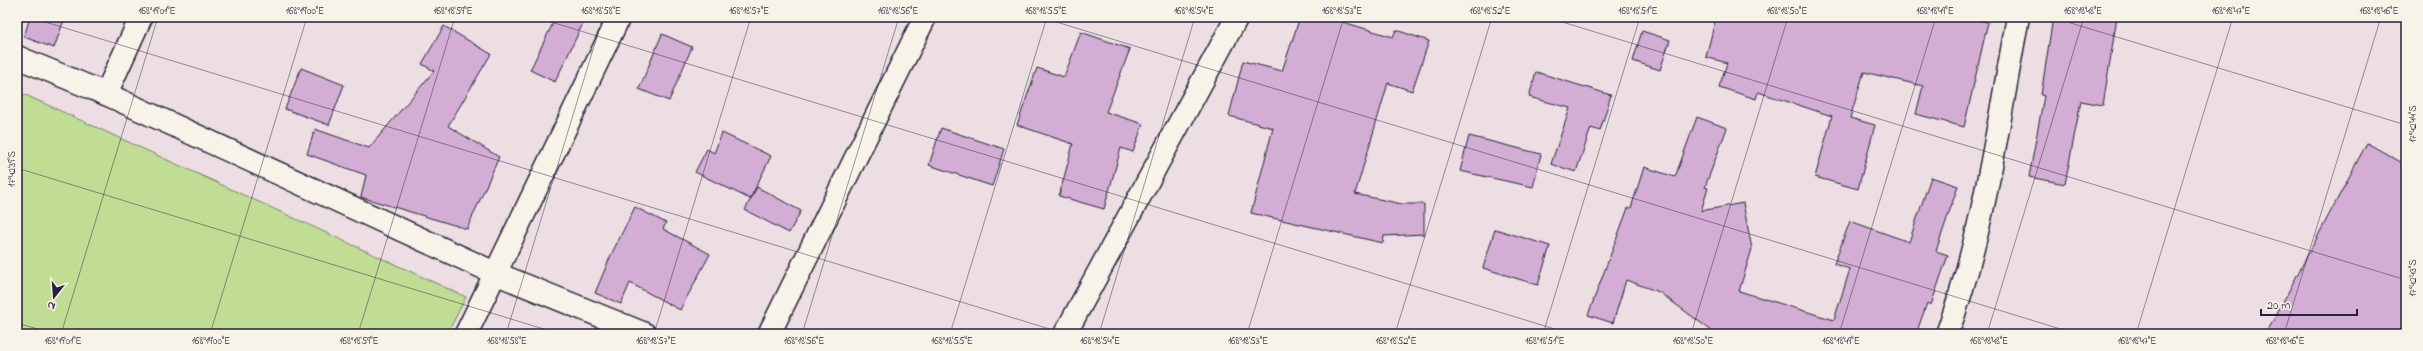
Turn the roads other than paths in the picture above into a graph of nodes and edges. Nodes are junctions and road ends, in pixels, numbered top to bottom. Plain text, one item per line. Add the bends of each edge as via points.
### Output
1 (141, 17) edge
2 (619, 17) edge
3 (925, 17) edge
4 (1236, 17) edge
5 (2018, 17) edge
6 (17, 57) edge
7 (106, 94) junction
8 (497, 274) junction
9 (466, 334) edge
10 (645, 334) edge
11 (769, 334) edge
12 (1065, 334) edge
13 (1947, 334) edge

1 - 7 street
2 - 8 street
3 - 11 street
4 - 12 street
5 - 13 street via 1981,213 1958,304
6 - 7 street
7 - 8 street
8 - 9 street
8 - 10 street

